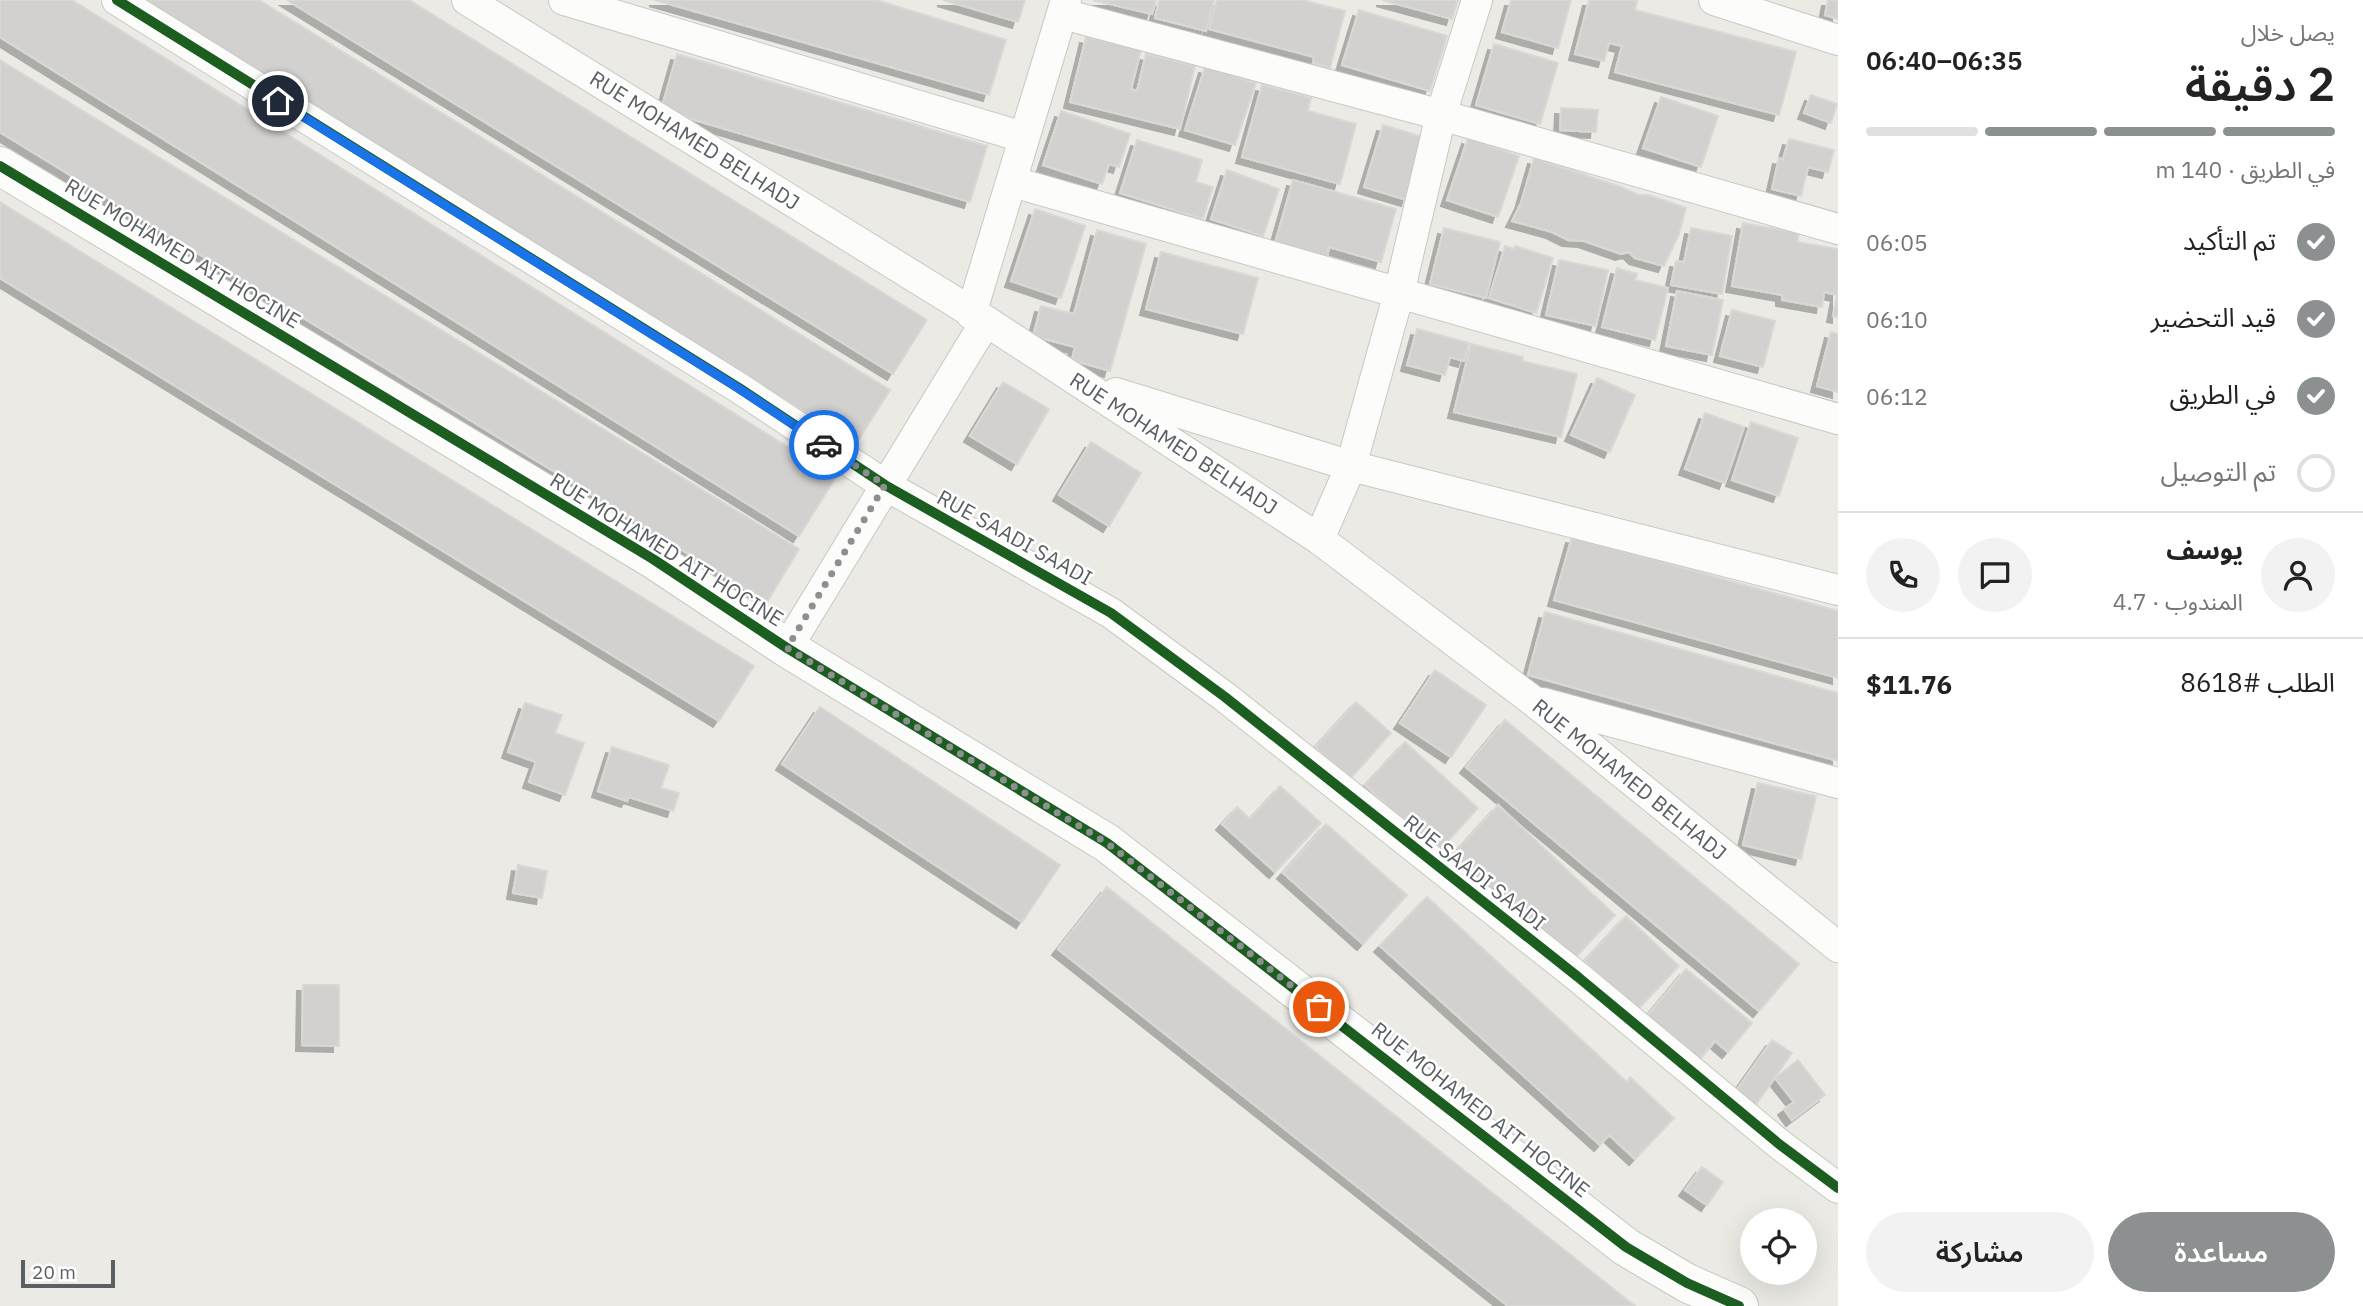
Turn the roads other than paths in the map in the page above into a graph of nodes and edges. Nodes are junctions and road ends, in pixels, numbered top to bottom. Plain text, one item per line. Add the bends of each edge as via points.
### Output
1 (117, 0) edge
2 (467, 0) edge
3 (564, 0) edge
4 (1477, 0) edge
5 (1714, 0) edge
6 (1065, 7) edge
7 (1838, 40) edge
8 (1441, 115) junction
9 (1023, 137) junction
10 (0, 166) edge
11 (1013, 182) junction
12 (1838, 229) edge
13 (1399, 293) junction
14 (979, 317) junction
15 (1083, 382) junction
16 (1838, 419) edge
17 (1351, 466) junction
18 (885, 485) junction
19 (1319, 539) junction
20 (1838, 590) edge
21 (787, 648) junction
22 (1532, 700) junction
23 (1838, 783) edge
24 (1838, 947) edge
25 (1838, 1188) edge
26 (1739, 1306) edge

1 - 18 street, RUE SAADI SAADI via 738,388
2 - 14 street, RUE MOHAMED BELHADJ
3 - 9 street
4 - 8 street
5 - 7 street
6 - 8 street
6 - 9 street
8 - 12 street
8 - 13 street
9 - 11 street
10 - 21 street, RUE MOHAMED AIT HOCINE via 653,559
11 - 13 street
11 - 14 street
13 - 16 street
13 - 17 street
14 - 15 street, RUE MOHAMED BELHADJ
14 - 18 street
15 - 17 street
15 - 19 street, RUE MOHAMED BELHADJ
17 - 19 street
17 - 20 street
18 - 21 street
18 - 25 street, RUE SAADI SAADI via 1121,620 1226,697
19 - 22 street, RUE MOHAMED BELHADJ
21 - 26 street, RUE MOHAMED AIT HOCINE via 1107,843 1626,1247 1687,1283
22 - 23 street
22 - 24 street, RUE MOHAMED BELHADJ

